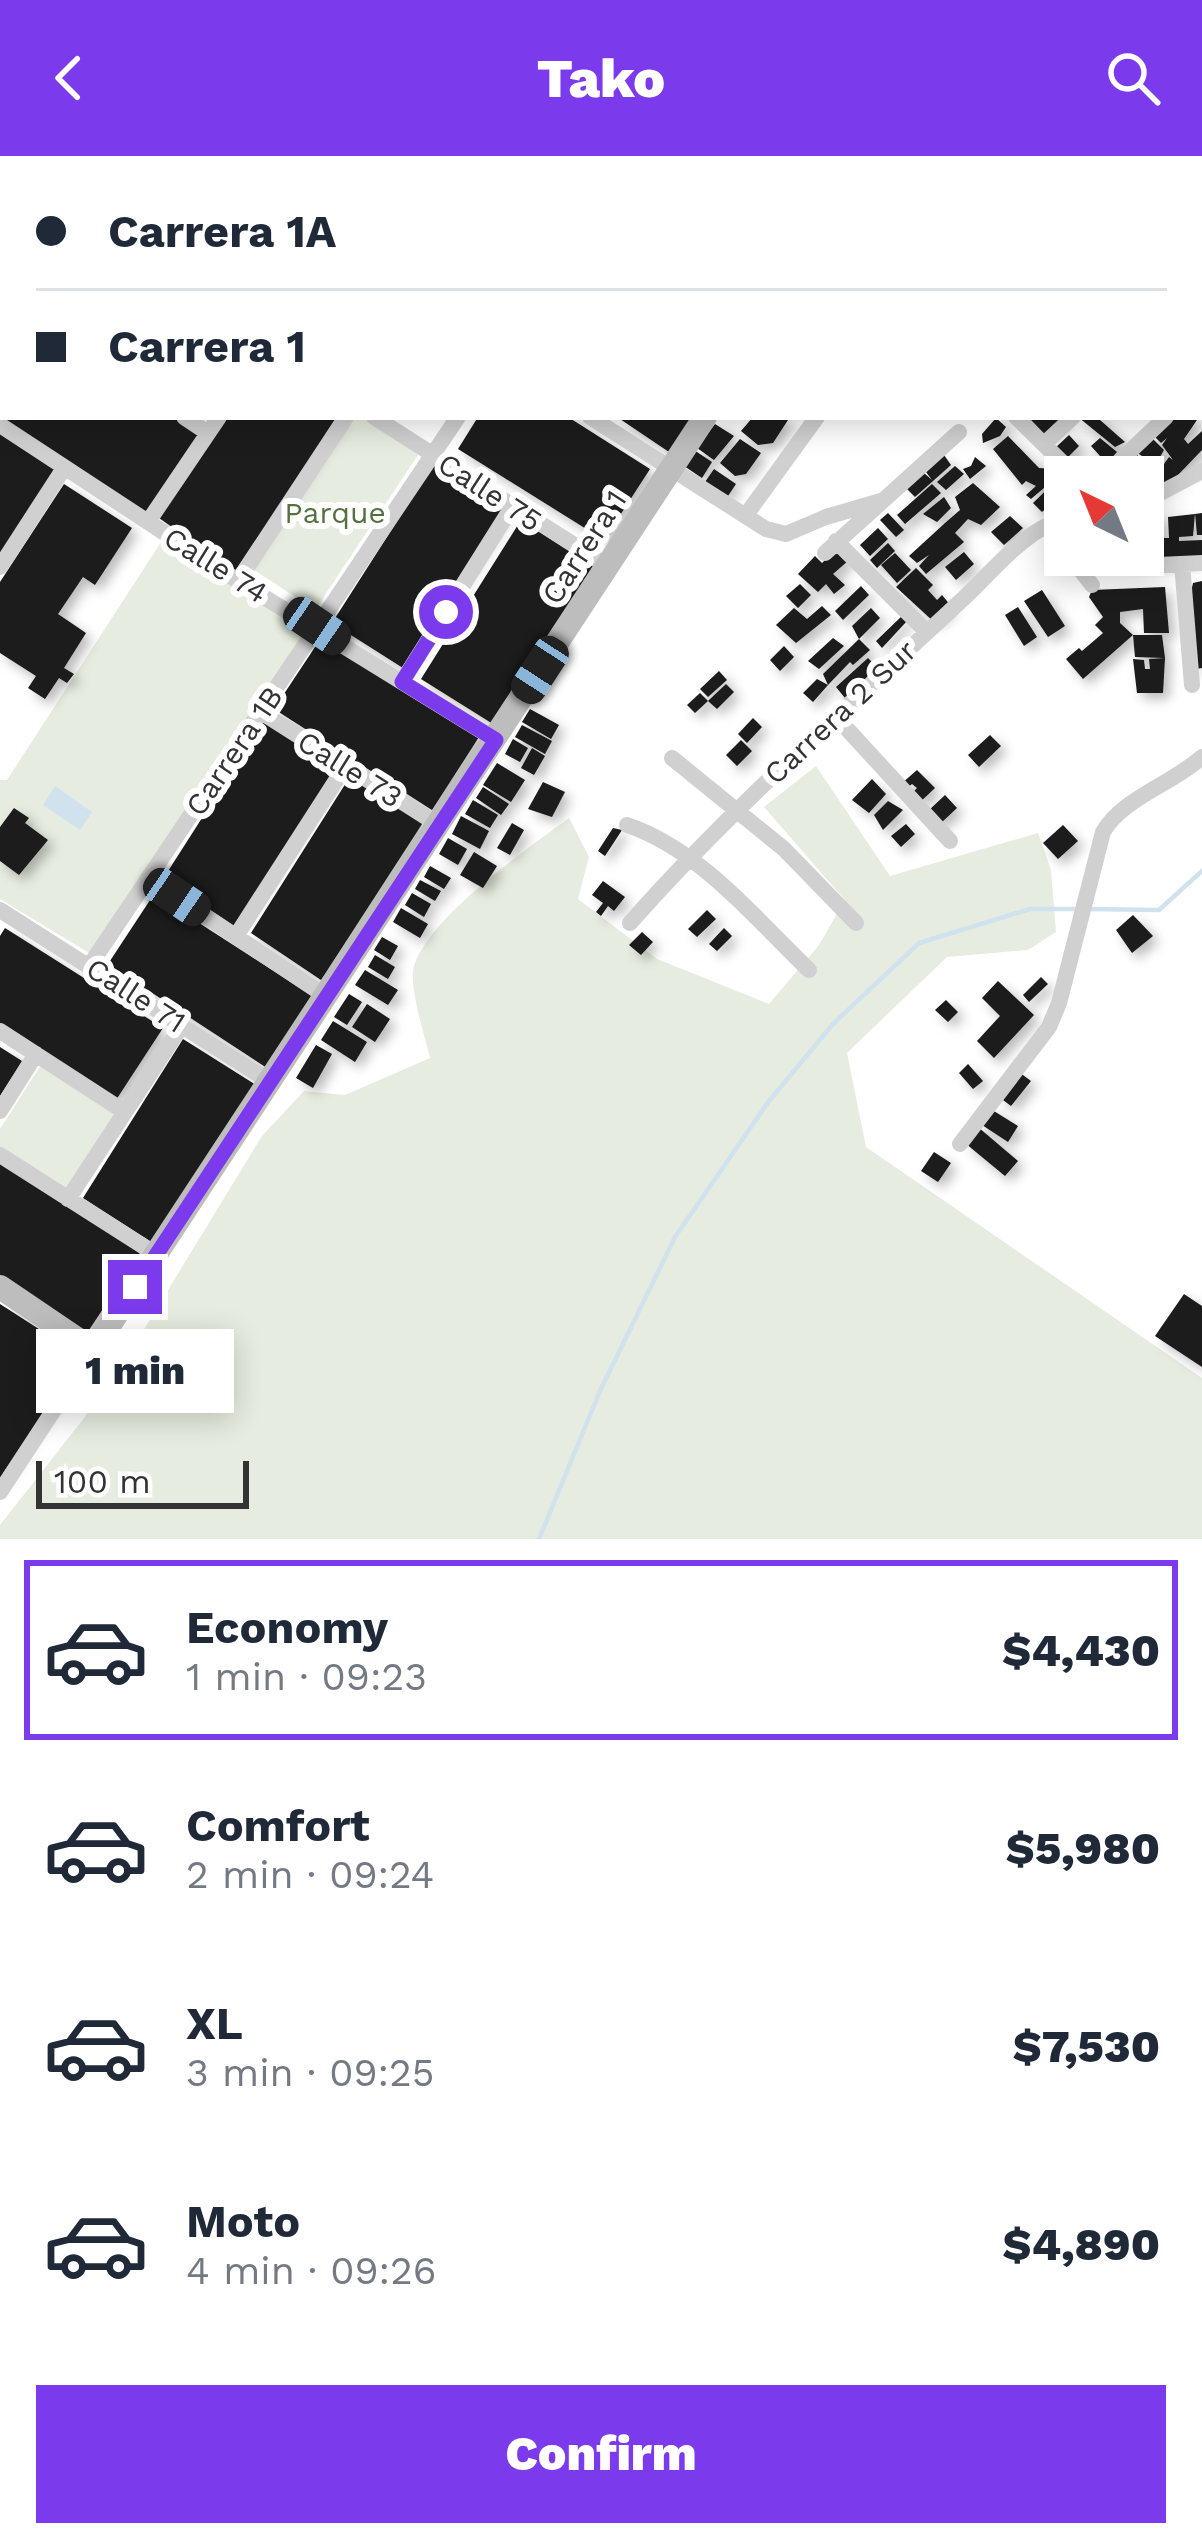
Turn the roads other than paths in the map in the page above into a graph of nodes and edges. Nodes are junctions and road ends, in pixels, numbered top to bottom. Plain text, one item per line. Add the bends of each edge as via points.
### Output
1 (188, 420) edge
2 (217, 420) edge
3 (344, 420) edge
4 (379, 420) edge
5 (456, 420) edge
6 (599, 420) edge
7 (703, 420) edge
8 (816, 420) edge
9 (1019, 420) edge
10 (1069, 420) edge
11 (1163, 420) edge
12 (0, 425) edge
13 (959, 432) dead end
14 (208, 433) junction
15 (1044, 444) junction
16 (431, 454) junction
17 (1056, 456) edge
18 (1125, 456) edge
19 (64, 468) junction
20 (670, 469) junction
21 (1202, 471) edge
22 (1164, 491) edge
23 (881, 501) junction
24 (512, 507) junction
25 (746, 515) junction
26 (148, 522) junction
27 (1044, 532) edge
28 (1202, 563) edge
29 (1182, 564) junction
30 (1164, 565) edge
31 (607, 566) junction
32 (0, 567) edge
33 (1085, 576) edge
34 (238, 581) junction
35 (1092, 585) dead end
36 (317, 626) junction
37 (926, 631) junction
38 (402, 682) junction
39 (1192, 685) dead end
40 (260, 712) junction
41 (837, 718) junction
42 (496, 740) junction
43 (1202, 757) edge
44 (672, 758) dead end
45 (346, 765) junction
46 (735, 810) junction
47 (627, 825) dead end
48 (440, 826) junction
49 (950, 842) dead end
50 (686, 859) junction
51 (148, 878) junction
52 (2, 915) edge
53 (630, 923) dead end
54 (856, 923) dead end
55 (236, 936) junction
56 (90, 964) junction
57 (809, 970) dead end
58 (327, 997) junction
59 (182, 1025) junction
60 (0, 1031) edge
61 (36, 1054) junction
62 (270, 1082) junction
63 (0, 1111) edge
64 (125, 1112) junction
65 (960, 1144) dead end
66 (0, 1155) edge
67 (68, 1198) junction
68 (157, 1255) junction
69 (0, 1287) edge
70 (93, 1350) junction
71 (0, 1492) edge

1 - 14 street
2 - 14 street
3 - 34 street
4 - 16 street, Calle 75
5 - 16 street, Carrera 1B
6 - 20 street
7 - 20 street, Carrera 1
8 - 25 street
9 - 15 street
10 - 15 street
11 - 18 street
12 - 19 street, Calle 74
13 - 23 street
14 - 26 street
15 - 17 street
16 - 24 street, Calle 75
16 - 36 street, Carrera 1B
19 - 26 street, Calle 74
19 - 32 street
20 - 25 street
20 - 31 street, Carrera 1
21 - 22 street
23 - 25 street via 786,534
23 - 37 street via 831,547
24 - 31 street, Calle 75
24 - 38 street
26 - 34 street, Calle 74
27 - 37 street, Carrera 2 Sur
28 - 29 street
29 - 30 street
29 - 39 street
31 - 42 street, Carrera 1
33 - 35 street
34 - 36 street, Calle 74
36 - 38 street, Calle 74
36 - 40 street, Carrera 1B
37 - 41 street, Carrera 2 Sur
38 - 42 street, Calle 74
40 - 45 street, Calle 73
40 - 51 street, Carrera 1B
41 - 46 street, Carrera 2 Sur
41 - 49 street
42 - 48 street, Carrera 1
43 - 65 street via 1120,810 1102,832 1049,1027
44 - 46 street
45 - 48 street, Calle 73
45 - 55 street
46 - 50 street, Carrera 2 Sur
46 - 54 street
47 - 50 street
48 - 58 street, Carrera 1
50 - 53 street, Carrera 2 Sur
50 - 57 street
51 - 55 street
51 - 56 street, Carrera 1B
52 - 56 street, Calle 71
55 - 58 street
56 - 59 street, Calle 71
58 - 62 street, Carrera 1
59 - 62 street, Calle 71
59 - 64 street
60 - 61 street
61 - 63 street
61 - 64 street
62 - 68 street, Carrera 1
64 - 67 street
66 - 67 street
67 - 68 street
68 - 70 street, Carrera 1
69 - 70 street
70 - 71 street, Carrera 1

